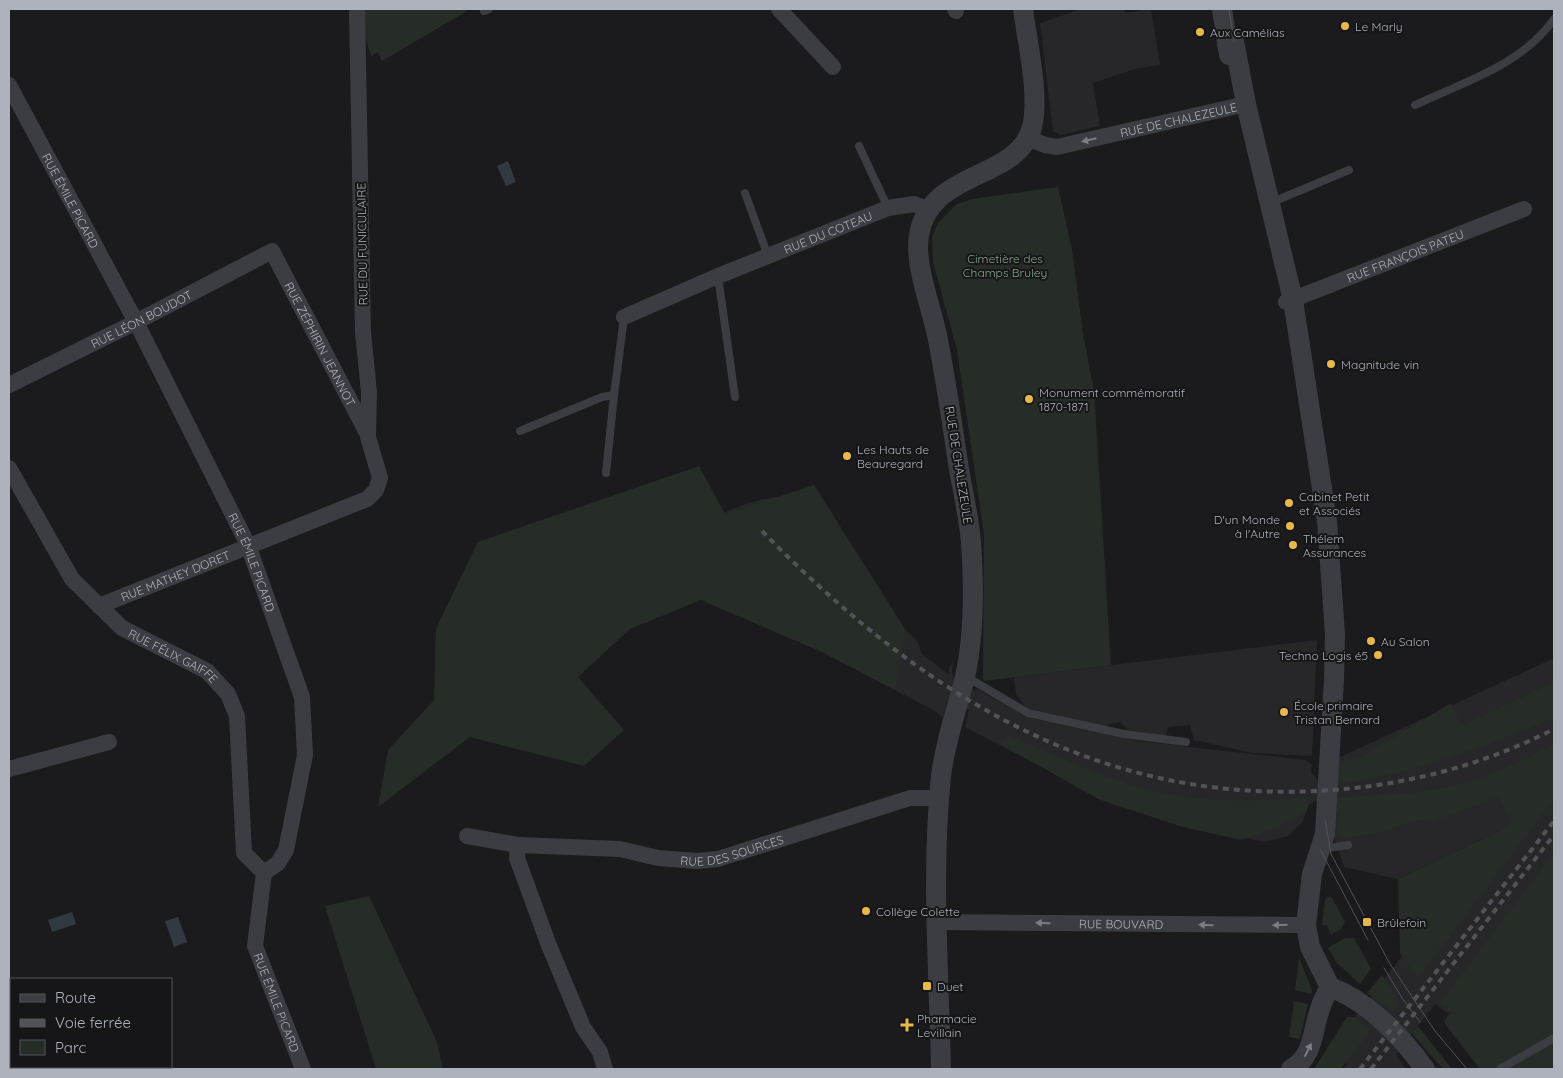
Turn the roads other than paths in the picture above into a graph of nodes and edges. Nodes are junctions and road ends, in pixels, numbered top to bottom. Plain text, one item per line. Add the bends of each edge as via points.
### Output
1 (357, 9) edge
2 (779, 9) edge
3 (1022, 9) edge
4 (1222, 9) edge
5 (1554, 18) edge
6 (833, 67) dead end
7 (9, 85) edge
8 (1242, 105) junction
9 (1415, 105) dead end
10 (1028, 138) junction
11 (859, 146) dead end
12 (1349, 170) dead end
13 (745, 193) dead end
14 (1270, 203) junction
15 (888, 208) junction
16 (1524, 209) dead end
17 (930, 210) junction
18 (272, 251) joint
19 (768, 256) junction
20 (718, 276) junction
21 (1290, 301) junction
22 (624, 317) joint
23 (136, 322) junction
24 (9, 385) edge
25 (614, 395) junction
26 (735, 397) dead end
27 (520, 431) dead end
28 (368, 436) junction
29 (9, 468) edge
30 (606, 473) dead end
31 (380, 478) joint
32 (248, 545) junction
33 (99, 606) junction
34 (965, 676) junction
35 (109, 742) dead end
36 (1186, 742) dead end
37 (9, 769) edge
38 (939, 798) junction
39 (467, 836) dead end
40 (518, 845) junction
41 (1348, 845) dead end
42 (1320, 849) junction
43 (264, 873) junction
44 (937, 922) junction
45 (1306, 924) junction
46 (1330, 987) junction
47 (1554, 1038) edge
48 (303, 1069) edge
49 (605, 1069) edge
50 (941, 1069) edge
51 (1291, 1069) edge
52 (1425, 1069) edge
53 (1500, 1069) edge

1 - 28 street, RUE DU FUNICULAIRE
2 - 6 street
3 - 10 street via 1034,100
4 - 8 street
5 - 9 lane via 1535,42 1514,58
7 - 23 street, RUE ÉMILE PICARD
8 -> 10 street, RUE DE CHALEZEULE via 1057,147
8 - 14 street
8 - 21 street
10 - 17 street, RUE DE CHALEZEULE via 1017,153 954,186
11 - 15 lane, RUE DU COTEAU
12 - 14 lane
13 - 19 lane, RUE DU COTEAU
14 - 21 street
15 - 17 street, RUE DU COTEAU via 914,204
15 - 19 street, RUE DU COTEAU
16 - 21 street, RUE FRANÇOIS PATEU
17 - 34 street, RUE DE CHALEZEULE via 919,235 919,251 940,354 971,542 970,640
18 - 23 street, RUE LÉON BOUDOT
18 - 28 street, RUE ZÉPHIRIN JEANNOT
19 - 20 street, RUE DU COTEAU
20 - 22 street, RUE DU COTEAU
20 - 26 lane
21 - 42 street via 1321,516 1327,590 1327,680 1318,820
21 - 42 street via 1314,428 1333,573 1335,643 1325,834
22 - 25 lane, RUE DU COTEAU
23 - 24 street, RUE LÉON BOUDOT
23 - 32 street, RUE ÉMILE PICARD
25 - 27 lane
25 - 30 lane, RUE DU COTEAU
28 - 31 street, RUE DU FUNICULAIRE
29 - 33 street, RUE FÉLIX GAIFFE via 72,579
31 - 32 street, RUE MATHEY DORET via 376,490 367,499
32 - 33 street, RUE MATHEY DORET
32 - 43 street, RUE ÉMILE PICARD via 302,697 305,755 286,850 278,863
33 - 43 street, RUE FÉLIX GAIFFE via 122,628 207,671 228,694 237,716 244,853
34 - 36 lane via 1028,713 1124,734
34 - 38 street, RUE DE CHALEZEULE via 943,764
35 - 37 street
38 - 40 street, RUE DES SOURCES via 910,798 718,859 697,861 658,858 620,849
38 - 44 street, RUE DE CHALEZEULE
39 - 40 street, RUE DES SOURCES
40 - 49 street via 517,858 548,943 583,1027 600,1052
41 - 42 lane
42 - 45 street via 1312,874
43 - 48 street, RUE ÉMILE PICARD via 255,946
45 -> 44 street, RUE BOUVARD
44 - 50 street, RUE DE CHALEZEULE
45 - 46 street via 1310,947
51 -> 46 street via 1305,1057 1312,1044 1320,1010
46 - 52 street via 1376,1015
47 - 53 lane

